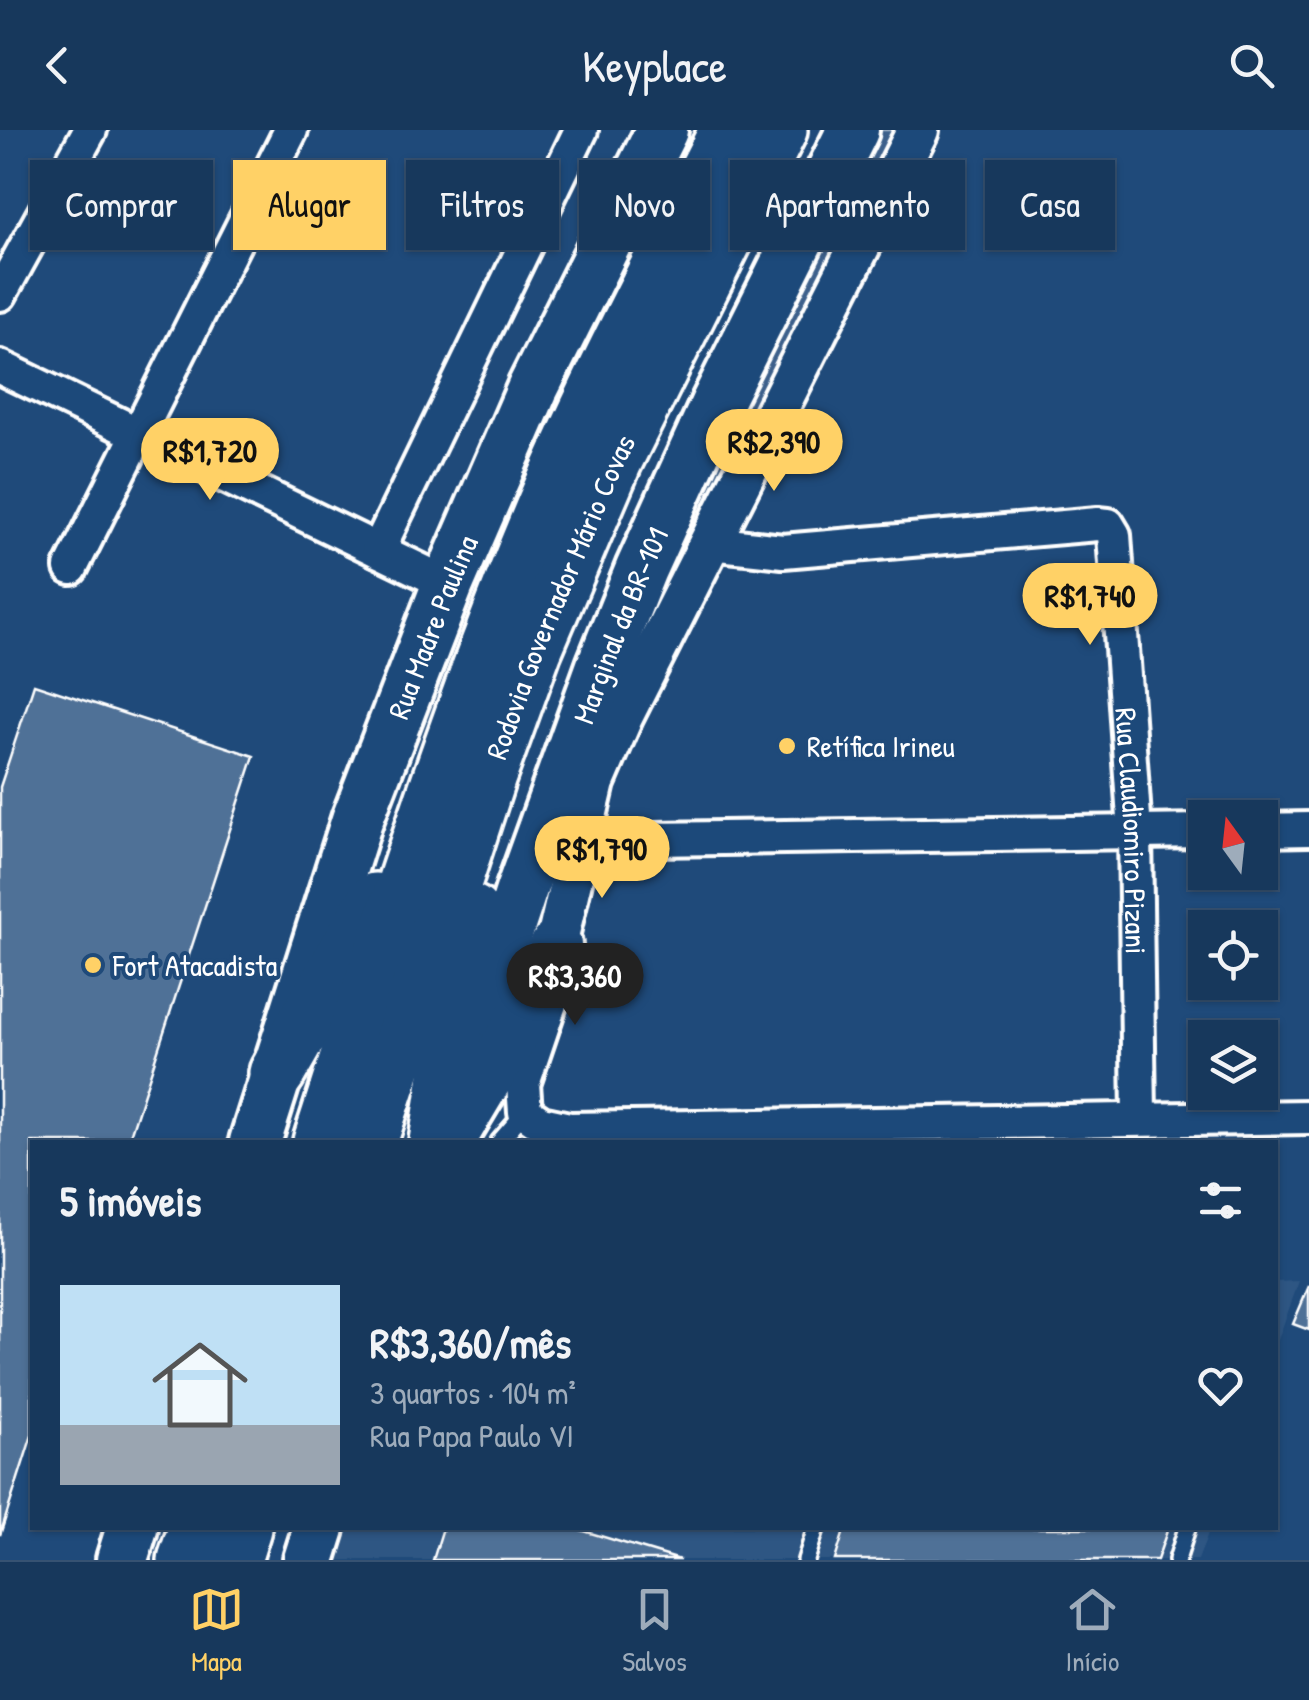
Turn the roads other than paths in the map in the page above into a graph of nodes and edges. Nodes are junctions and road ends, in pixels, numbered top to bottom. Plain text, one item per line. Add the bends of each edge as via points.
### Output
1 (90, 130) edge
2 (291, 130) edge
3 (581, 130) edge
4 (662, 130) edge
5 (728, 130) edge
6 (779, 130) edge
7 (854, 130) edge
8 (918, 130) edge
9 (0, 294) edge
10 (0, 366) edge
11 (139, 434) junction
12 (710, 543) junction
13 (378, 550) junction
14 (72, 568) dead end
15 (448, 584) junction
16 (488, 776) junction
17 (431, 802) junction
18 (1309, 829) edge
19 (1278, 830) edge
20 (1188, 831) edge
21 (1135, 832) junction
22 (580, 840) junction
23 (556, 945) junction
24 (277, 1073) junction
25 (525, 1112) junction
26 (1309, 1117) edge
27 (1139, 1118) junction
28 (256, 1140) edge
29 (322, 1140) edge
30 (371, 1140) edge
31 (439, 1140) edge
32 (440, 1140) edge
33 (450, 1140) edge
34 (500, 1140) edge
35 (131, 1530) edge
36 (196, 1530) edge
37 (242, 1530) edge
38 (318, 1530) edge
39 (815, 1530) edge
40 (1187, 1530) edge
41 (122, 1560) edge
42 (186, 1560) edge
43 (232, 1560) edge
44 (309, 1560) edge
45 (806, 1560) edge
46 (1177, 1560) edge

1 - 9 street
2 - 11 street
3 - 13 street
4 - 15 main road, Rua Madre Paulina via 533,388
5 - 17 highway, Rodovia Governador Mário Covas via 537,523
6 - 16 highway, Rodovia Governador Mário Covas via 614,461
7 - 32 main road, Marginal da BR-101 via 716,404 628,602 521,891
8 - 12 street
10 - 11 street
11 - 13 street
11 - 14 street
12 - 21 street, Rua Claudiomiro Pizani via 783,550 1108,525 1114,535
12 - 22 street via 622,717 594,782
13 - 15 street
15 - 24 main road, Rua Madre Paulina via 356,820
16 - 30 highway, Rodovia Governador Mário Covas
16 - 31 highway
17 - 24 highway
17 - 29 highway, Rodovia Governador Mário Covas
18 - 19 street
20 - 21 street
21 - 22 street
21 - 27 street, Rua Claudiomiro Pizani
22 - 23 street
23 - 25 street via 548,1010 522,1084
23 - 33 main road via 514,1033
24 - 28 main road, Rua Madre Paulina
25 - 27 street via 569,1129
25 - 34 lane
26 - 27 street
35 - 41 main road
36 - 42 highway
37 - 43 highway
38 - 44 main road
39 - 45 lane
40 - 46 lane

